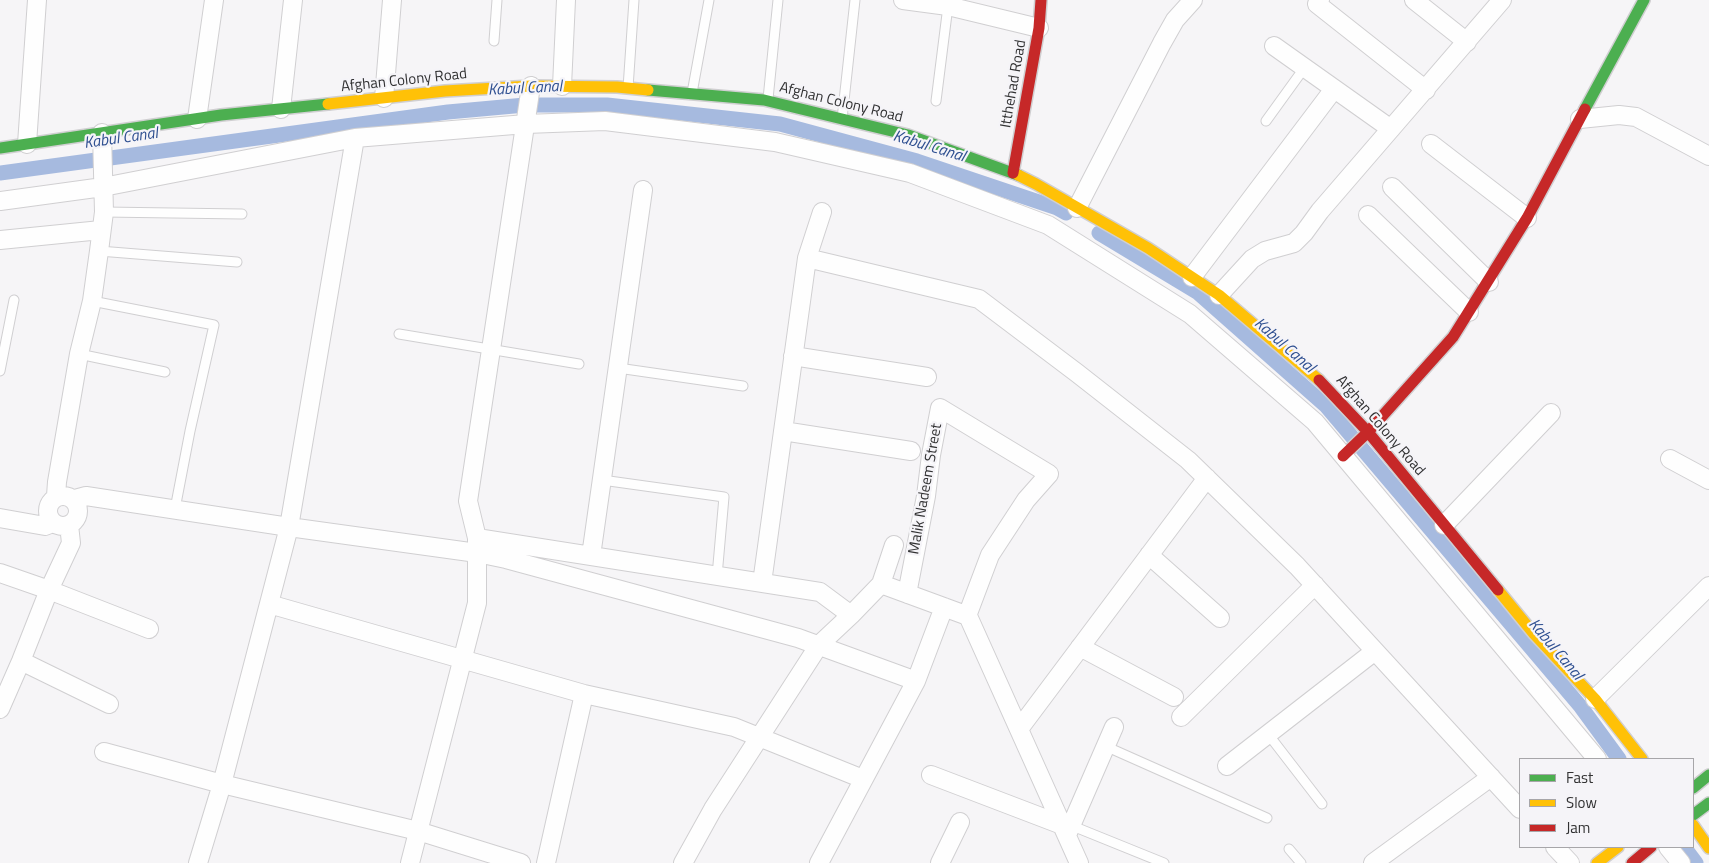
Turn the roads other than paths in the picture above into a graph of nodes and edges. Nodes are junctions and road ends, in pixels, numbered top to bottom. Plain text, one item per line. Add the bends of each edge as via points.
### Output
1 (37, 0) edge
2 (214, 0) edge
3 (293, 0) edge
4 (392, 0) edge
5 (497, 0) edge
6 (566, 0) edge
7 (634, 0) edge
8 (709, 0) edge
9 (778, 0) edge
10 (855, 0) edge
11 (903, 0) edge
12 (1041, 0) edge
13 (1193, 0) edge
14 (1320, 0) edge
15 (1414, 0) edge
16 (1502, 0) edge
17 (1644, 0) edge
18 (948, 6) junction
19 (1039, 28) junction
20 (494, 42) dead end
21 (1467, 42) junction
22 (1274, 46) dead end
23 (1304, 67) junction
24 (562, 86) junction
25 (628, 88) junction
26 (530, 89) junction
27 (1334, 89) junction
28 (1426, 90) junction
29 (692, 94) junction
30 (384, 98) junction
31 (936, 100) dead end
32 (768, 101) junction
33 (281, 109) junction
34 (197, 119) junction
35 (842, 119) junction
36 (1580, 119) junction
37 (1266, 121) dead end
38 (526, 122) junction
39 (1391, 129) junction
40 (103, 138) junction
41 (355, 138) junction
42 (27, 144) junction
43 (1431, 144) dead end
44 (0, 148) edge
45 (1706, 148) edge
46 (1013, 173) junction
47 (103, 184) junction
48 (1392, 187) dead end
49 (643, 190) dead end
50 (0, 201) edge
51 (1077, 208) junction
52 (104, 212) junction
53 (822, 212) dead end
54 (242, 214) dead end
55 (1368, 215) dead end
56 (1527, 218) junction
57 (101, 230) junction
58 (0, 240) edge
59 (99, 251) junction
60 (806, 258) junction
61 (237, 262) dead end
62 (1192, 277) junction
63 (1488, 282) junction
64 (1219, 295) junction
65 (14, 300) dead end
66 (92, 301) junction
67 (1469, 312) junction
68 (399, 334) dead end
69 (492, 350) junction
70 (79, 354) junction
71 (793, 356) junction
72 (579, 364) dead end
73 (618, 368) junction
74 (0, 371) edge
75 (165, 372) dead end
76 (927, 378) dead end
77 (743, 386) dead end
78 (1551, 413) dead end
79 (783, 431) junction
80 (1368, 432) junction
81 (911, 451) dead end
82 (1343, 456) junction
83 (1670, 459) dead end
84 (1207, 478) junction
85 (602, 480) junction
86 (1709, 480) edge
87 (56, 496) junction
88 (74, 499) junction
89 (175, 509) junction
90 (0, 518) edge
91 (61, 524) junction
92 (1444, 525) junction
93 (290, 527) junction
94 (894, 544) dead end
95 (477, 546) junction
96 (1149, 555) junction
97 (591, 556) junction
98 (0, 573) edge
99 (718, 576) junction
100 (762, 583) junction
101 (881, 584) junction
102 (1315, 585) junction
103 (1709, 586) edge
104 (49, 590) junction
105 (907, 594) junction
106 (269, 604) junction
107 (944, 607) junction
108 (851, 615) junction
109 (967, 616) junction
110 (1220, 618) dead end
111 (149, 629) dead end
112 (818, 645) junction
113 (1080, 647) junction
114 (1375, 650) junction
115 (462, 659) junction
116 (21, 661) junction
117 (916, 681) junction
118 (584, 694) junction
119 (1174, 697) dead end
120 (1595, 699) junction
121 (109, 704) dead end
122 (0, 709) edge
123 (1181, 717) dead end
124 (1114, 727) dead end
125 (1019, 729) junction
126 (1268, 734) junction
127 (759, 737) junction
128 (1105, 746) junction
129 (104, 752) dead end
130 (1596, 758) edge
131 (1641, 758) edge
132 (1227, 766) dead end
133 (931, 774) dead end
134 (1709, 775) edge
135 (1491, 778) junction
136 (863, 779) junction
137 (222, 784) junction
138 (1694, 787) edge
139 (1709, 803) edge
140 (1322, 804) dead end
141 (1519, 808) edge
142 (1694, 814) edge
143 (1267, 818) dead end
144 (960, 822) dead end
145 (1694, 826) edge
146 (1066, 828) junction
147 (418, 831) junction
148 (1289, 848) dead end
149 (1556, 848) edge
150 (1617, 848) edge
151 (1650, 848) edge
152 (1669, 848) edge
153 (1709, 848) edge
154 (198, 863) edge
155 (410, 863) edge
156 (521, 863) edge
157 (546, 863) edge
158 (683, 863) edge
159 (819, 863) edge
160 (940, 863) edge
161 (1080, 863) edge
162 (1164, 863) edge
163 (1301, 863) edge
164 (1373, 863) edge
165 (1570, 863) edge
166 (1597, 863) edge
167 (1632, 863) edge
168 (1681, 863) edge

1 - 42 street
2 - 34 street
3 - 33 street
4 - 30 street
5 - 20 lane
6 - 24 street
7 - 25 lane
8 - 29 lane
9 - 32 lane
10 - 35 lane
11 - 18 street
12 - 19 main road, Itthehad Road
13 - 51 street via 1175,20 1162,43
14 - 28 street via 1317,4
15 - 21 street
16 - 21 street
17 - 36 main road
18 - 19 street
18 - 31 lane
19 - 46 main road, Itthehad Road
21 - 28 street
22 - 23 street
23 - 27 street
23 - 37 lane
24 - 25 main road, Afghan Colony Road
24 - 26 main road, Afghan Colony Road
25 - 29 main road, Afghan Colony Road
26 - 30 main road, Afghan Colony Road via 445,91
26 - 38 street
27 - 39 street
27 - 62 street
28 - 39 street
29 - 32 main road, Afghan Colony Road
30 - 33 main road, Afghan Colony Road
32 - 35 main road, Afghan Colony Road
33 - 34 main road, Afghan Colony Road
34 - 40 main road, Afghan Colony Road
35 - 46 main road, Afghan Colony Road via 908,135
36 - 45 street via 1619,115 1636,117
36 - 56 main road
38 - 41 street
38 - 69 street
38 - 82 street via 605,121 775,142 910,173 1048,225 1190,314 1315,422
39 - 64 street via 1294,243 1265,251 1252,259
40 - 42 main road, Afghan Colony Road
40 - 47 street
41 - 47 street
41 - 93 street
42 - 44 main road, Afghan Colony Road
43 - 56 street
46 - 51 main road, Afghan Colony Road
47 - 50 street
47 - 52 street
48 - 63 street
49 - 73 street
51 - 62 main road, Afghan Colony Road
52 - 54 lane
52 - 57 street
53 - 60 street
55 - 67 street
56 - 63 main road
57 - 58 street
57 - 59 street
59 - 61 lane
59 - 66 street
60 - 71 street
60 - 84 street via 979,299
62 - 64 main road, Afghan Colony Road
63 - 67 main road
64 - 80 main road, Afghan Colony Road via 1316,376
65 - 74 lane
66 - 70 street
66 - 89 lane via 214,326
67 - 80 main road via 1453,337
68 - 69 lane
69 - 72 lane
69 - 95 street via 468,501
70 - 75 lane
70 - 87 street
71 - 76 street
71 - 79 street
73 - 77 lane
73 - 85 street
78 - 92 street
79 - 81 street
79 - 100 street
80 - 82 main road
80 - 92 main road, Afghan Colony Road
82 - 130 street
83 - 86 street
84 - 96 street
84 - 102 street
85 - 97 street
85 - 99 lane via 724,497
87 - 88 street via 66,495
87 - 91 street via 48,504 48,514
88 - 89 street via 86,496
88 - 91 street via 79,509 77,519
89 - 93 street
90 - 91 street via 45,526
91 - 104 street via 71,543
92 - 120 main road, Afghan Colony Road via 1534,634
93 - 95 street
93 - 106 street
94 - 101 street
95 - 97 street
95 - 112 street via 506,559
95 - 115 street via 477,603
96 - 110 street
96 - 113 street
97 - 99 street
98 - 104 street
99 - 100 street
100 - 108 street via 820,592
101 - 105 street
101 - 108 street
102 - 114 street
102 - 123 street
103 - 120 street
104 - 111 street
104 - 116 street
105 - 107 street
105 - 109 street, Malik Nadeem Street via 940,408 1049,474 1026,500 990,555
106 - 115 street
106 - 137 street
107 - 109 street
107 - 117 street
108 - 112 street
109 - 125 street
112 - 117 street
112 - 127 street
113 - 119 street
113 - 125 street
114 - 126 street
114 - 135 street
115 - 118 street
115 - 147 street
116 - 121 street
116 - 122 street
117 - 136 street
118 - 127 street via 734,727
118 - 157 street
120 - 131 main road, Afghan Colony Road
124 - 128 street
125 - 146 street
126 - 132 street
126 - 140 lane
127 - 136 street
127 - 158 street
128 - 143 lane
128 - 146 street
129 - 137 street
133 - 146 street
134 - 138 main road
135 - 141 street
135 - 164 street
136 - 159 street
137 - 147 street
137 - 154 street
139 - 142 main road
144 - 160 street
145 - 153 main road
146 - 161 street
146 - 162 lane
147 - 155 street
147 - 156 street
148 - 163 lane
149 - 165 street
150 - 166 main road
151 - 167 main road
152 - 168 street

